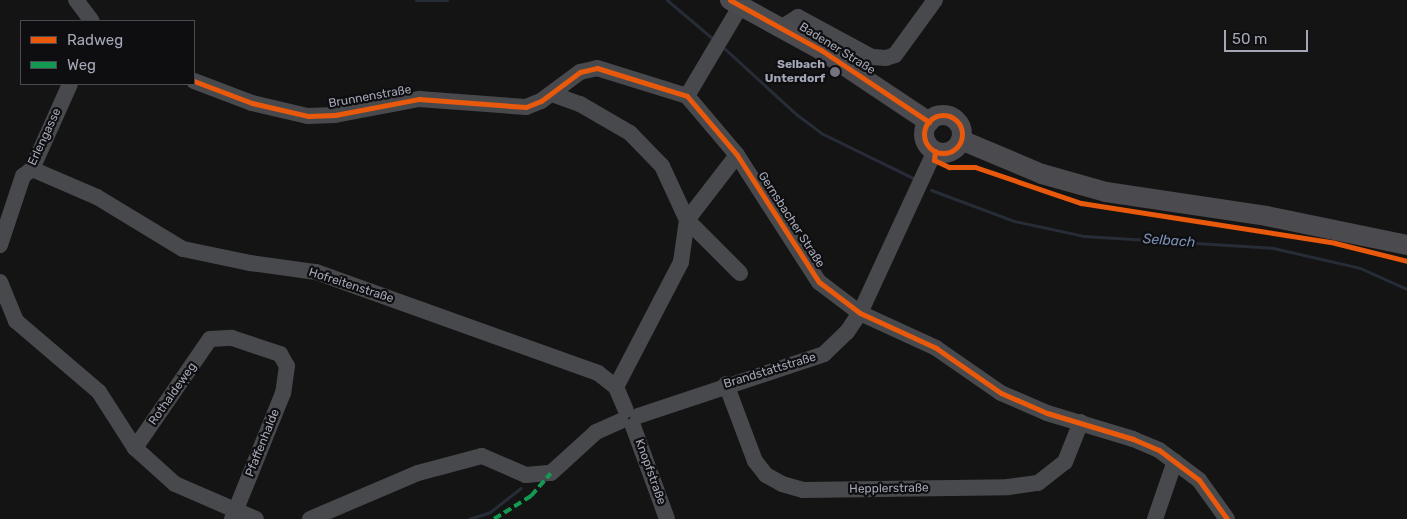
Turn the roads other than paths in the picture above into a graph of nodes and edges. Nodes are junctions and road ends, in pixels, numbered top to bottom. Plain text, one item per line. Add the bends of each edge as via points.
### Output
1 (76, 0) edge
2 (935, 0) edge
3 (736, 3) edge
4 (91, 20) edge
5 (782, 27) junction
6 (195, 81) edge
7 (70, 85) edge
8 (552, 94) junction
9 (687, 96) junction
10 (929, 122) junction
11 (961, 140) junction
12 (935, 151) junction
13 (737, 155) junction
14 (32, 169) junction
15 (687, 220) junction
16 (0, 245) edge
17 (1407, 246) edge
18 (740, 273) dead end
19 (0, 282) edge
20 (860, 313) junction
21 (287, 366) joint
22 (726, 384) junction
23 (616, 387) junction
24 (629, 418) junction
25 (1081, 422) junction
26 (135, 448) junction
27 (1175, 461) junction
28 (234, 516) edge
29 (256, 519) edge
30 (310, 519) edge
31 (667, 519) edge
32 (1155, 519) edge
33 (1227, 519) edge

1 - 4 street
2 - 5 street via 895,55 886,58 872,57 798,17
3 - 5 main road, Badener Straße
3 - 9 street, Badener Straße
5 - 10 main road, Badener Straße via 876,84
6 - 8 street, Brunnenstraße via 252,103 308,116 335,115 419,99 526,107
7 - 14 street, Erlengasse
8 - 9 street via 580,72 596,68
8 - 15 street via 580,104 630,133 662,166
9 - 13 street, Gernsbacher Straße
10 - 11 main road via 940,116 953,118 961,128
10 - 12 main road via 925,138
11 - 12 main road via 953,150
11 - 17 main road via 1042,174 1106,192 1266,216
12 - 20 street, Brandstattstraße
13 - 15 street
13 - 20 street, Gernsbacher Straße via 819,282
14 - 16 street, Erlengasse via 23,176
14 - 23 street, Hofreitenstraße via 97,197 183,249 250,264 316,272 598,373
15 - 18 street
15 - 23 street via 681,262
19 - 26 street via 16,321 99,392
20 - 22 street, Brandstattstraße via 847,332 824,354
20 - 25 street, Gernsbacher Straße via 936,348 1001,393 1047,413
21 - 26 street, Rothaldeweg via 280,354 232,338 210,339
21 - 28 street, Pfaffenhalde via 283,393
22 - 24 street, Brandstattstraße
22 - 25 street, Hepplerstraße via 755,461 766,475 803,490 1008,487 1038,482 1065,462
23 - 24 street
24 - 30 street, Brandstattstraße via 596,432 551,473 526,475 482,456 418,473
24 - 31 street, Knopfstraße
25 - 27 street, Gernsbacher Straße via 1133,439
26 - 28 street via 175,484
27 - 32 street
27 - 33 street, Gernsbacher Straße via 1199,480
28 - 29 street

